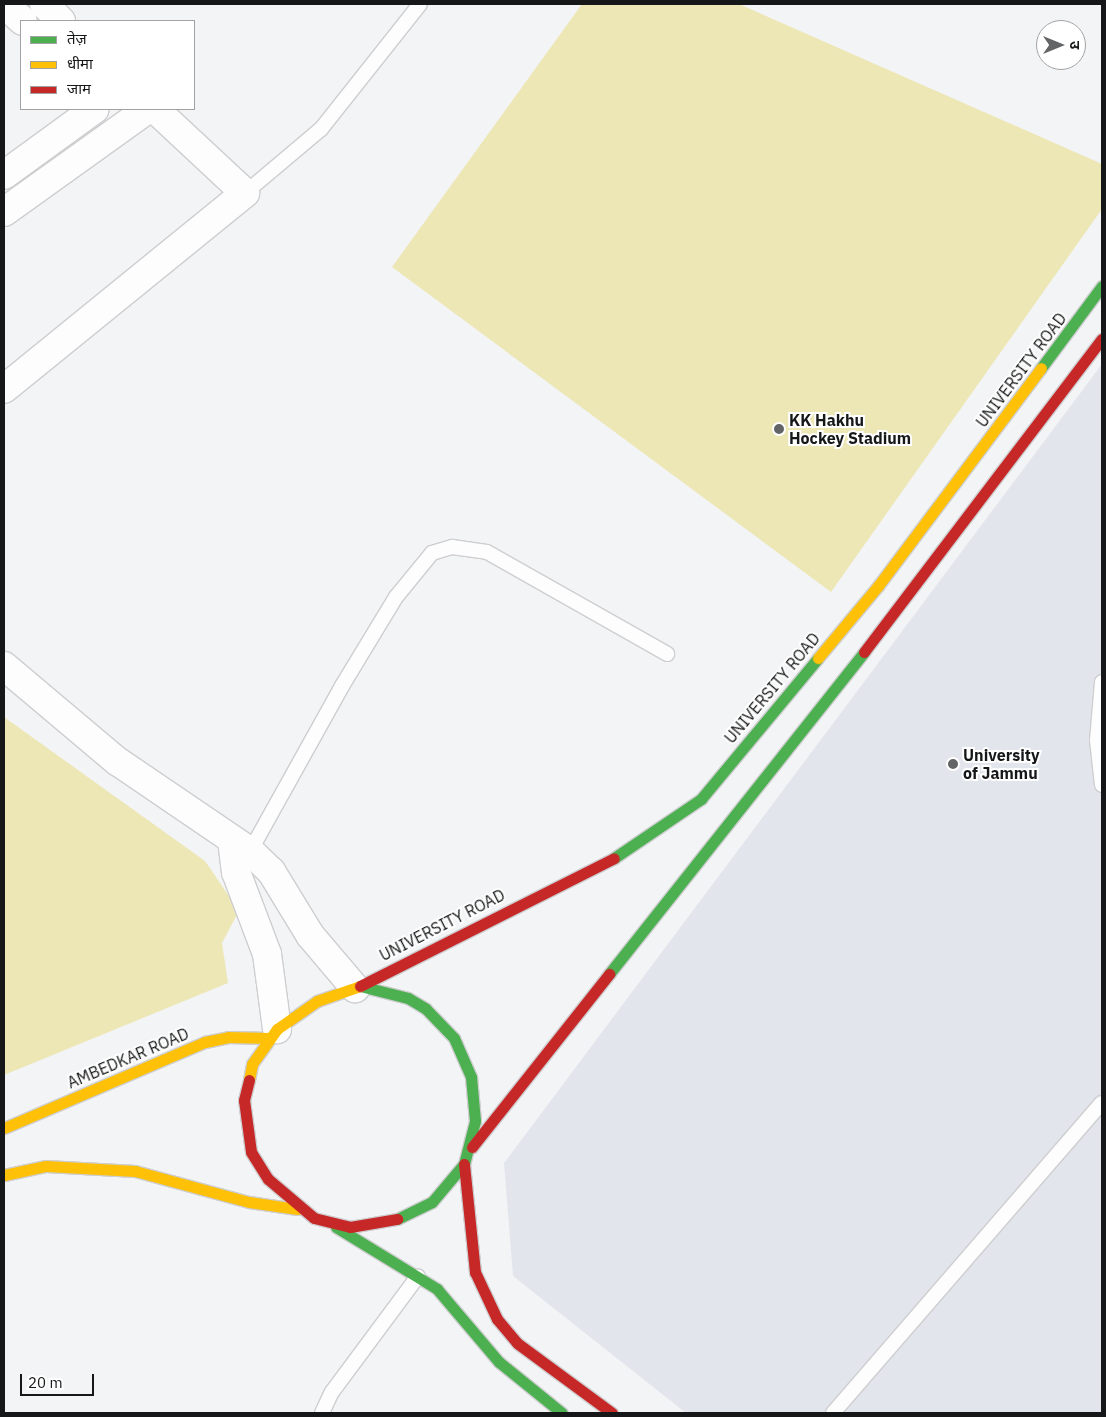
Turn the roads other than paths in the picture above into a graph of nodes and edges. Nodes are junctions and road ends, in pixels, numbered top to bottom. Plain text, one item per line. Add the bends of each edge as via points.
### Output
1 (4, 4) edge
2 (44, 4) edge
3 (420, 4) edge
4 (22, 20) edge
5 (60, 20) edge
6 (94, 110) edge
7 (147, 110) edge
8 (156, 110) edge
9 (4, 175) edge
10 (245, 193) junction
11 (4, 212) edge
12 (1102, 286) edge
13 (1102, 339) edge
14 (4, 389) edge
15 (667, 654) dead end
16 (4, 666) edge
17 (1102, 682) edge
18 (1102, 785) edge
19 (709, 805) junction
20 (732, 820) junction
21 (240, 855) junction
22 (357, 987) junction
23 (273, 1033) junction
24 (1102, 1103) edge
25 (4, 1128) edge
26 (472, 1147) junction
27 (464, 1164) junction
28 (4, 1175) edge
29 (297, 1208) junction
30 (330, 1224) junction
31 (418, 1276) junction
32 (322, 1413) edge
33 (562, 1413) edge
34 (612, 1413) edge
35 (833, 1413) edge

1 - 4 street
2 - 5 street
3 - 10 lane via 321,129
6 - 9 street
7 - 11 street
8 - 10 street
10 - 14 street
12 - 19 main road, UNIVERSITY ROAD via 878,586
13 - 20 main road
15 - 21 lane via 487,552 452,548 432,553 396,597
16 - 21 street via 117,761
17 - 18 lane via 1097,740
19 - 20 main road
19 - 22 main road, UNIVERSITY ROAD via 620,855
20 - 26 main road
21 - 22 street via 271,872 310,935
21 - 23 street via 266,954
22 - 23 main road, UNIVERSITY ROAD via 317,1001
22 - 26 main road via 408,998 426,1009 454,1038 465,1058 475,1098
23 - 25 main road, AMBEDKAR ROAD via 228,1036 206,1042
23 - 29 main road via 246,1081 244,1121 257,1164
24 - 35 lane
26 - 27 main road
27 - 30 main road via 432,1202 406,1218 373,1226
27 - 34 main road via 475,1272 497,1318 517,1343
28 - 29 main road via 46,1166 135,1171 249,1202
29 - 30 main road
30 - 31 main road
31 - 32 lane via 332,1392
31 - 33 main road via 451,1302 499,1362

